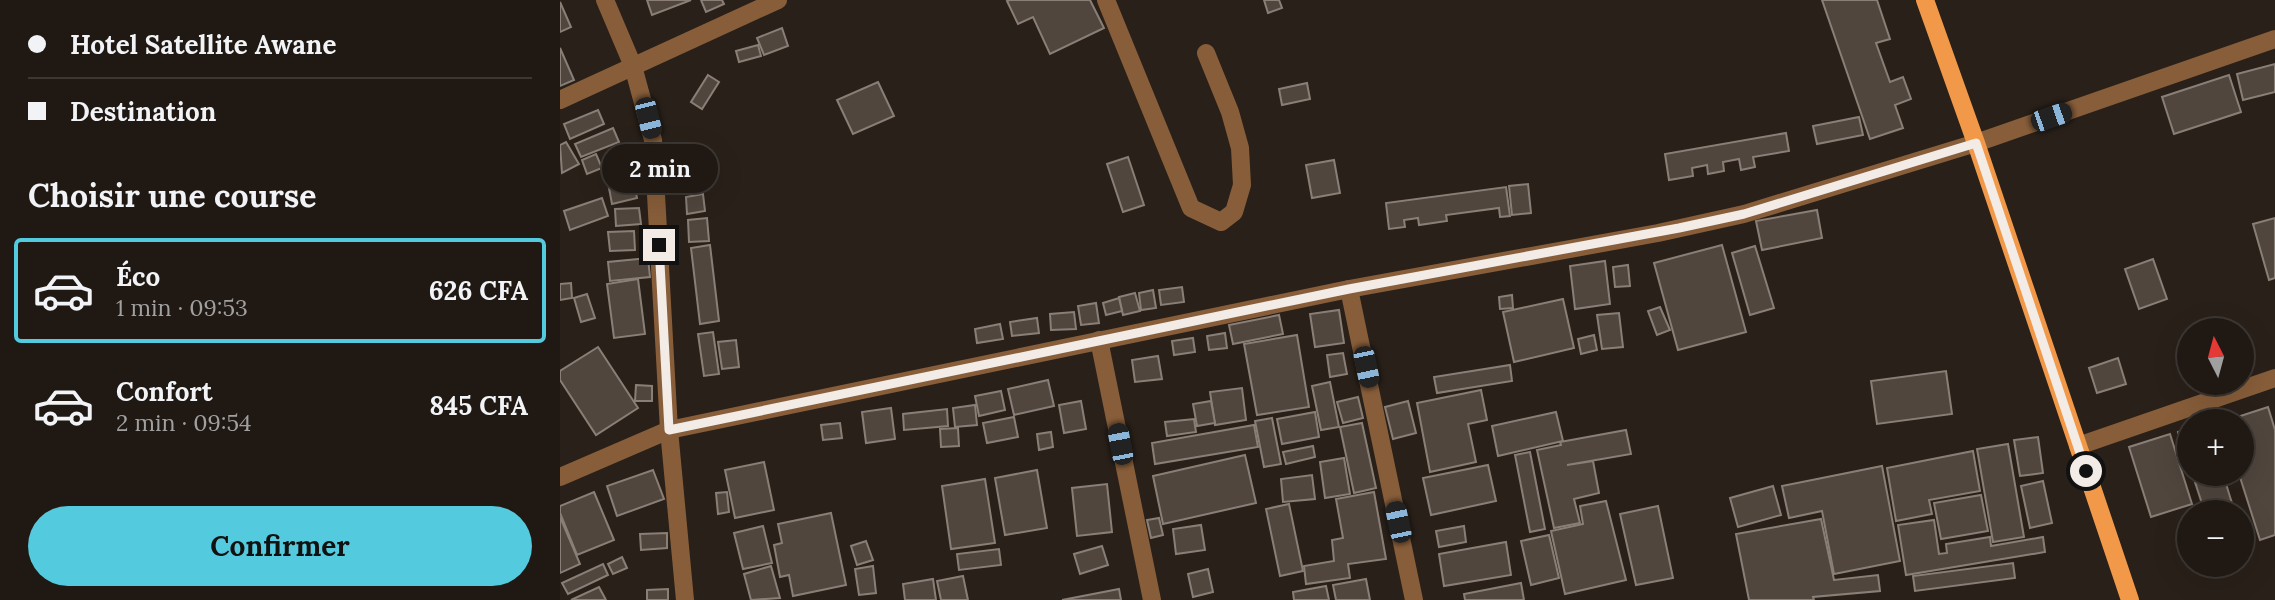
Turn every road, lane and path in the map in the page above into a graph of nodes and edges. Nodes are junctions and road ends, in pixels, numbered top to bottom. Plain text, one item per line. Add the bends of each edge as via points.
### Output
1 (605, 0) edge
2 (778, 0) edge
3 (1106, 0) edge
4 (1925, 0) edge
5 (2275, 38) edge
6 (1206, 53) dead end
7 (633, 66) junction
8 (560, 100) edge
9 (1976, 143) junction
10 (1349, 289) junction
11 (1099, 340) junction
12 (2275, 378) edge
13 (669, 430) junction
14 (2078, 446) junction
15 (560, 477) edge
16 (685, 600) edge
17 (1152, 600) edge
18 (1414, 600) edge
19 (2130, 600) edge

1 - 7 street
2 - 7 street
3 - 6 street via 1191,208 1221,222 1234,212 1242,184 1240,148
4 - 9 main road
5 - 9 street
7 - 8 street
7 - 13 street via 653,140
9 - 10 street via 1744,214
9 - 14 main road
10 - 11 street
10 - 18 street
11 - 13 street
11 - 17 street
12 - 14 street
13 - 15 street
13 - 16 street
14 - 19 main road

